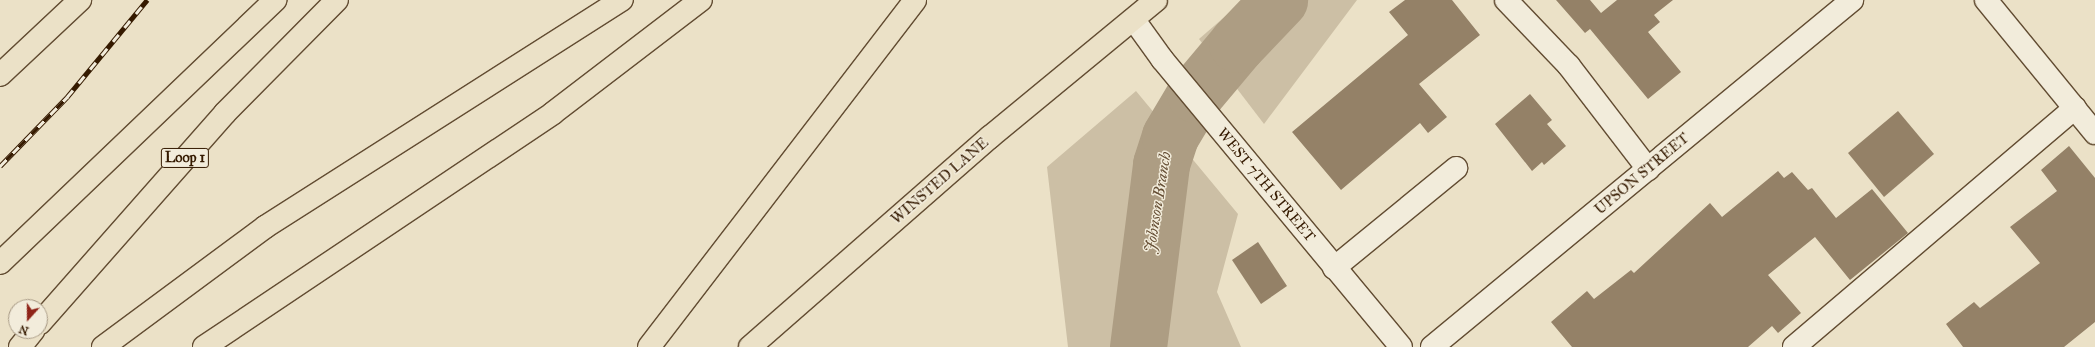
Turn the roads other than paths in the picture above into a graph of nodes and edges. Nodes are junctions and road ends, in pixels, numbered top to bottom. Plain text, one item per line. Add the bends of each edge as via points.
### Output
1 (80, 0) edge
2 (275, 0) edge
3 (337, 0) edge
4 (622, 0) edge
5 (701, 0) edge
6 (915, 0) edge
7 (1156, 0) edge
8 (1506, 0) edge
9 (1852, 0) edge
10 (1986, 0) edge
11 (1134, 20) junction
12 (0, 75) edge
13 (2075, 108) junction
14 (2095, 133) edge
15 (1456, 168) dead end
16 (1648, 169) junction
17 (0, 263) edge
18 (1334, 268) junction
19 (48, 314) edge
20 (26, 339) edge
21 (20, 347) edge
22 (103, 347) edge
23 (204, 347) edge
24 (649, 347) edge
25 (750, 347) edge
26 (1401, 347) edge
27 (1432, 347) edge
28 (1794, 347) edge

1 - 12 main road
2 - 17 main road
3 - 19 main road, Loop 1 via 225,113
4 - 22 main road via 265,227
5 - 23 main road via 553,113
6 - 24 main road
7 - 11 main road, WINSTED LANE
8 - 16 street via 1569,66
9 - 16 street, UPSON STREET
10 - 13 street
11 - 18 street, WEST 7TH STREET via 1162,59
11 - 25 main road, WINSTED LANE via 990,137
13 - 14 street
13 - 28 street
15 - 18 street
16 - 27 street, UPSON STREET
18 - 26 street, WEST 7TH STREET
20 - 21 main road

